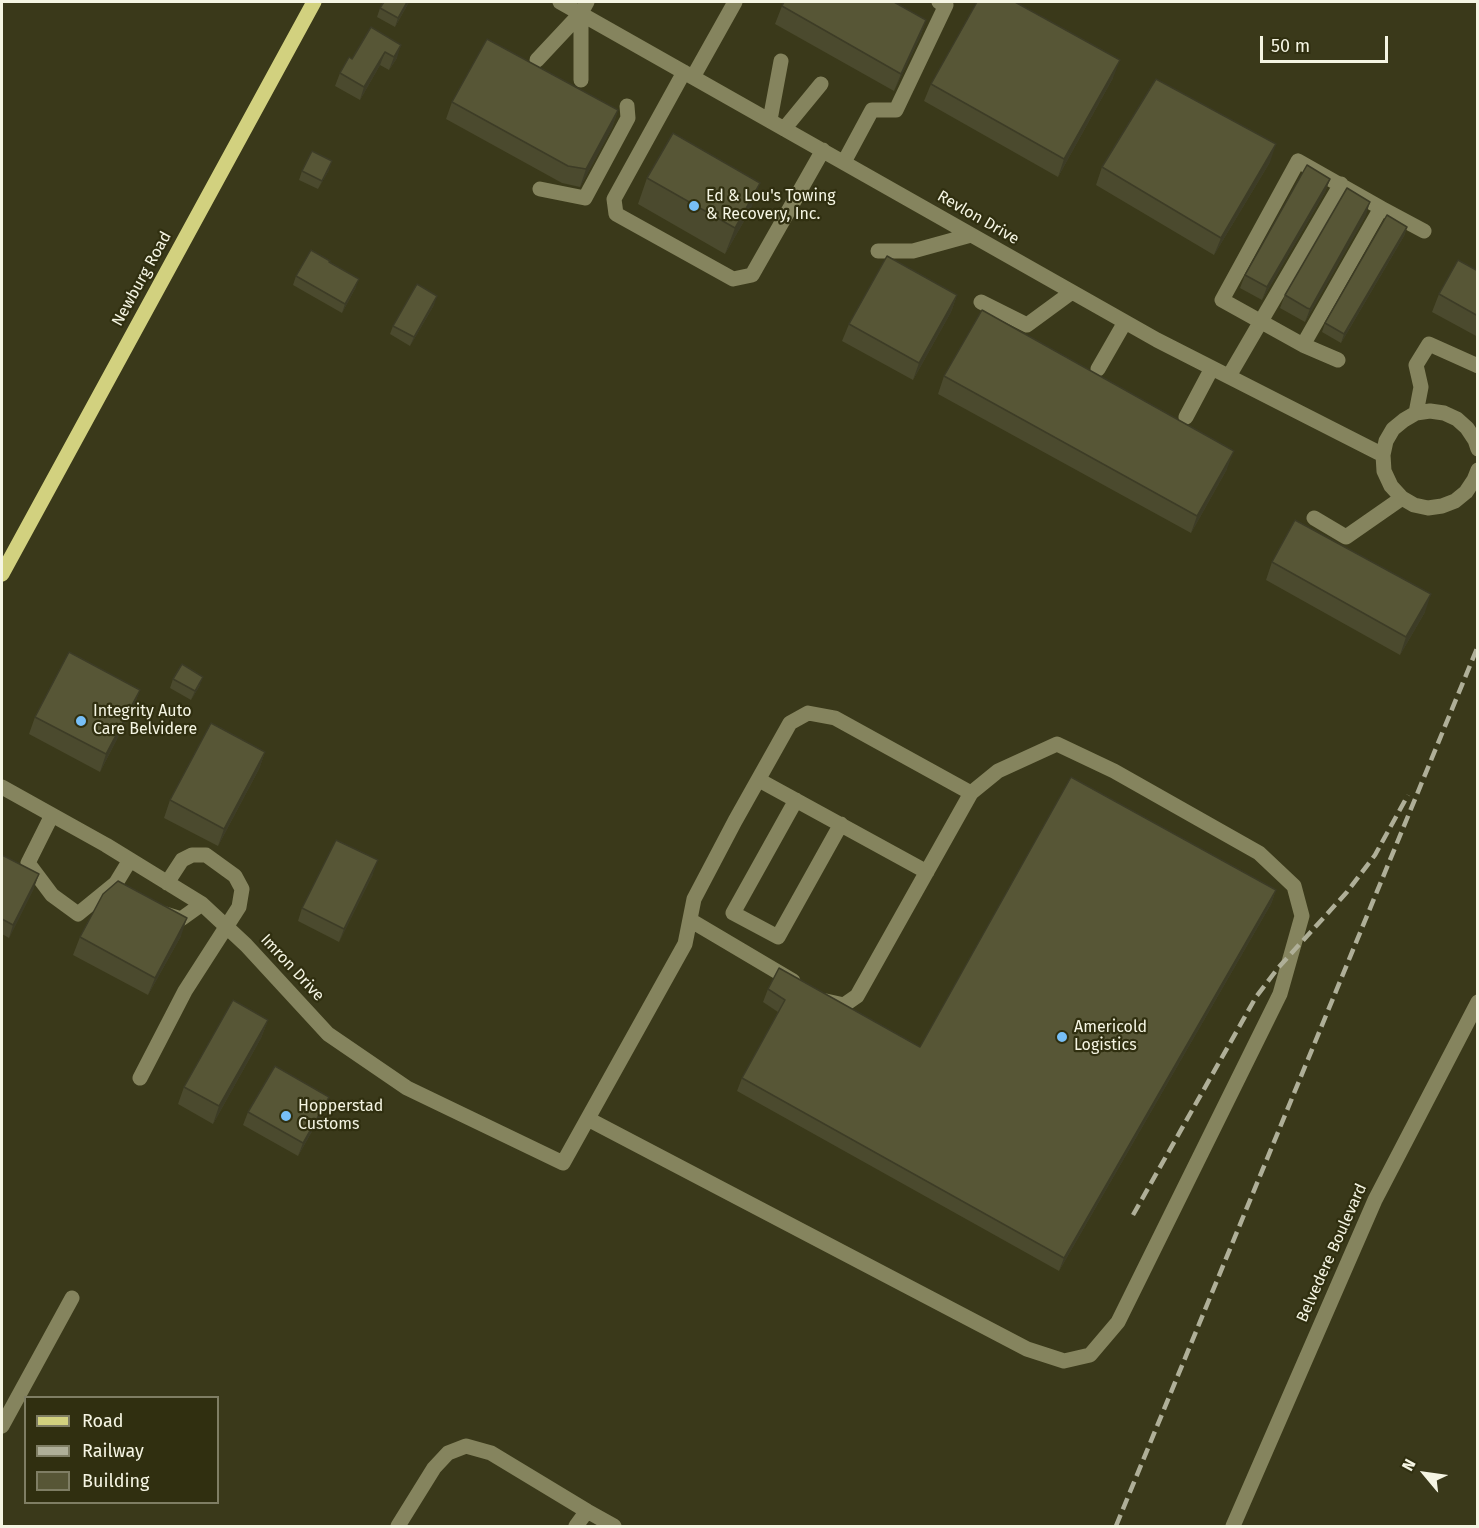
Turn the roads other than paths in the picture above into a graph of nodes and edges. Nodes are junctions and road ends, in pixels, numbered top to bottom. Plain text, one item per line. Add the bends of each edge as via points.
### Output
1 (314, 2) edge
2 (560, 2) edge
3 (735, 2) edge
4 (939, 2) edge
5 (584, 7) edge
6 (537, 60) dead end
7 (781, 61) dead end
8 (688, 74) junction
9 (581, 80) dead end
10 (821, 84) dead end
11 (627, 106) dead end
12 (770, 120) junction
13 (784, 129) junction
14 (823, 150) junction
15 (844, 162) junction
16 (1341, 184) junction
17 (540, 189) dead end
18 (1381, 208) junction
19 (1424, 231) dead end
20 (971, 235) junction
21 (878, 250) dead end
22 (1072, 292) junction
23 (981, 302) dead end
24 (1261, 321) junction
25 (1125, 322) junction
26 (1303, 345) junction
27 (1338, 360) dead end
28 (1478, 366) edge
29 (1212, 368) junction
30 (1098, 369) dead end
31 (1229, 376) junction
32 (1416, 413) junction
33 (1186, 417) dead end
34 (1478, 449) edge
35 (1383, 455) junction
36 (1478, 470) edge
37 (1402, 498) junction
38 (1314, 518) dead end
39 (2, 574) edge
40 (759, 780) junction
41 (2, 787) edge
42 (971, 793) junction
43 (796, 800) junction
44 (52, 815) junction
45 (841, 824) junction
46 (130, 860) junction
47 (927, 872) junction
48 (167, 883) junction
49 (202, 904) junction
50 (151, 910) edge
51 (690, 920) junction
52 (227, 927) junction
53 (1478, 1002) edge
54 (140, 1078) dead end
55 (588, 1119) junction
56 (72, 1298) dead end
57 (2, 1426) edge
58 (587, 1511) junction
59 (398, 1527) edge
60 (576, 1527) edge
61 (614, 1527) edge
62 (1233, 1527) edge

1 - 39 main road, Newburg Road
2 - 5 street, Revlon Drive
3 - 8 street
4 - 15 street via 946,5 896,110 872,110
5 - 6 street
5 - 8 street, Revlon Drive
5 - 9 street
7 - 12 street
8 - 12 street, Revlon Drive
8 - 14 street via 614,199 616,214 733,279 752,275
10 - 13 street
11 - 17 street via 628,117 585,198
12 - 13 street, Revlon Drive
13 - 14 street, Revlon Drive
14 - 15 street, Revlon Drive
15 - 20 street, Revlon Drive
16 - 18 street
16 - 24 street
16 - 24 street via 1298,161 1222,300
18 - 19 street
18 - 26 street
20 - 21 street via 913,252
20 - 22 street, Revlon Drive
22 - 23 street via 1027,326
22 - 25 street, Revlon Drive
24 - 26 street
24 - 31 street
25 - 29 street, Revlon Drive
25 - 30 street
26 - 27 street
28 - 32 street via 1429,344 1416,365 1421,387
29 - 31 street, Revlon Drive
29 - 33 street
31 - 35 street, Revlon Drive
32 - 34 street via 1444,413 1457,419 1467,428
32 - 35 street via 1394,429
35 - 37 street via 1387,479
36 - 37 street via 1466,492 1442,506 1428,508
37 - 38 street via 1346,537
40 - 42 street via 790,723 808,713 835,718
40 - 43 street
40 - 51 street via 694,899
41 - 44 street, Imron Drive
42 - 47 street
42 - 55 street via 998,771 1057,744 1114,771 1259,853 1294,886 1302,916 1280,994 1118,1322 1090,1355 1064,1361 1027,1350
43 - 45 street
43 - 45 street via 733,913 778,938
44 - 46 street, Imron Drive
44 - 46 street via 28,863 52,895 78,914 118,887
45 - 47 street
46 - 48 street, Imron Drive
47 - 51 street via 857,996 844,1005 831,1003
48 - 49 street, Imron Drive
48 - 52 street via 182,860 192,855 206,855 235,876 242,889 239,907
49 - 50 street via 181,919
49 - 52 street, Imron Drive
51 - 55 street via 685,944
52 - 54 street via 185,991
52 - 55 street, Imron Drive via 328,1034 407,1088 563,1163
53 - 62 street, Belvedere Boulevard via 1375,1200
56 - 57 street
58 - 59 street via 490,1453 466,1446 448,1453 434,1468
58 - 60 street
58 - 61 street

